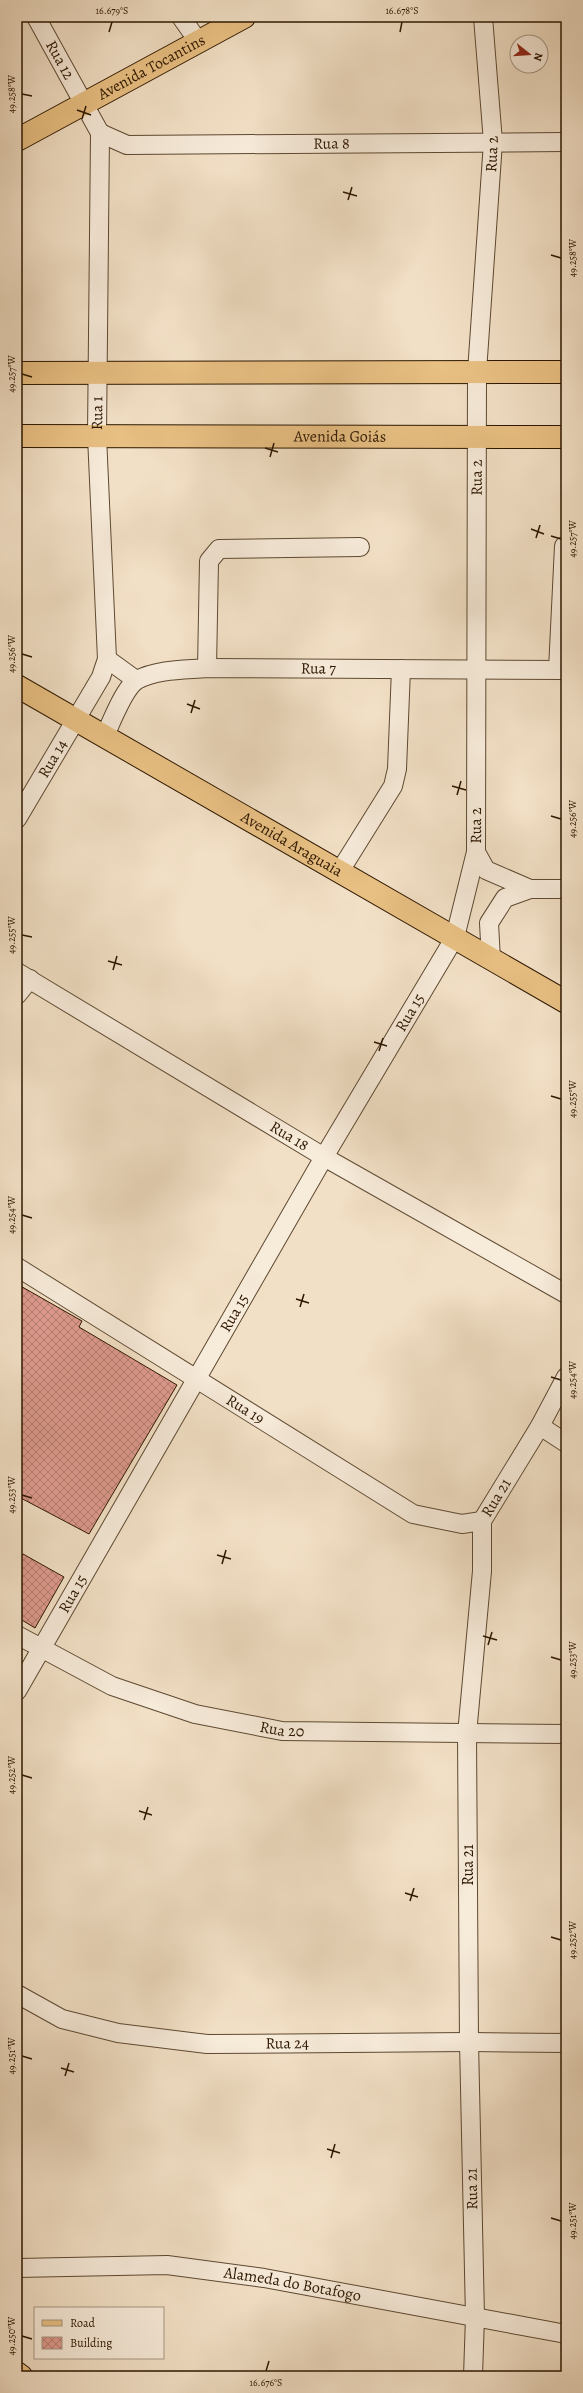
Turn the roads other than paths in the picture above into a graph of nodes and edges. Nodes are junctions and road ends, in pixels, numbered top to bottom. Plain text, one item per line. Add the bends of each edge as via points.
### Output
1 (36, 17) edge
2 (181, 17) edge
3 (244, 17) edge
4 (483, 17) edge
5 (198, 41) junction
6 (84, 103) junction
7 (100, 133) junction
8 (17, 140) edge
9 (493, 142) junction
10 (566, 142) edge
11 (98, 372) junction
12 (477, 372) junction
13 (566, 372) edge
14 (17, 373) edge
15 (476, 435) junction
16 (17, 436) edge
17 (97, 436) junction
18 (566, 437) edge
19 (565, 546) edge
20 (360, 547) dead end
21 (106, 659) junction
22 (207, 668) junction
23 (401, 669) junction
24 (476, 670) junction
25 (562, 670) edge
26 (136, 680) junction
27 (17, 686) edge
28 (75, 719) junction
29 (105, 736) junction
30 (17, 819) edge
31 (476, 852) junction
32 (340, 871) junction
33 (530, 889) junction
34 (566, 889) edge
35 (454, 937) junction
36 (490, 960) junction
37 (23, 976) edge
38 (17, 995) edge
39 (566, 1002) edge
40 (324, 1157) junction
41 (17, 1267) edge
42 (566, 1294) edge
43 (566, 1377) edge
44 (195, 1379) junction
45 (540, 1426) junction
46 (566, 1443) edge
47 (482, 1521) junction
48 (17, 1635) edge
49 (42, 1649) junction
50 (17, 1691) edge
51 (467, 1734) junction
52 (566, 1734) edge
53 (17, 1994) edge
54 (469, 2042) junction
55 (566, 2043) edge
56 (17, 2268) edge
57 (475, 2317) junction
58 (566, 2334) edge
59 (17, 2373) edge
60 (21, 2376) edge
61 (473, 2376) edge

1 - 6 street, Rua 12
2 - 5 street
3 - 5 main road, Avenida Tocantins
4 - 9 street, Rua 2
5 - 6 main road, Avenida Tocantins
6 - 7 street, Rua 1
6 - 8 main road, Avenida Tocantins
7 - 9 street, Rua 8 via 127,145
7 - 11 street, Rua 1
9 - 10 street, Rua 8
9 - 12 street, Rua 2
11 - 12 main road
11 - 14 main road
11 - 17 street, Rua 1
12 - 13 main road
12 - 15 street, Rua 2
15 - 17 main road, Avenida Goiás via 451,424 301,424 277,436
15 - 18 main road
15 - 24 street, Rua 2
16 - 17 main road, Avenida Goiás
17 - 21 street, Rua 1
19 - 25 street
20 - 22 street via 219,549 214,552 209,561
21 - 26 street
21 - 28 street, Rua 1 via 101,677
22 - 23 street, Rua 7
22 - 26 street, Rua 7 via 158,673
23 - 24 street, Rua 7
23 - 32 street via 397,769 393,786
24 - 25 street, Rua 7
24 - 31 street, Rua 2
26 - 29 street via 120,703
27 - 28 main road, Avenida Araguaia
28 - 29 main road, Avenida Araguaia
28 - 30 street, Rua 14
29 - 32 main road, Avenida Araguaia
31 - 33 street via 486,870
31 - 35 street, Rua 2
32 - 35 main road, Avenida Araguaia
33 - 34 street
33 - 36 street via 505,898 489,923
35 - 36 main road, Avenida Araguaia
35 - 40 street, Rua 15
36 - 39 main road, Avenida Araguaia
37 - 38 street
37 - 40 street, Rua 18
40 - 42 street, Rua 18
40 - 44 street, Rua 15
41 - 44 street, Rua 19
43 - 45 street, Rua 21
44 - 47 street, Rua 19 via 413,1514 462,1524
44 - 49 street, Rua 15
45 - 46 street
45 - 47 street, Rua 21
47 - 51 street, Rua 21 via 482,1571
48 - 49 street, Rua 20
49 - 50 street, Rua 15
49 - 51 street, Rua 20 via 112,1686 196,1714 282,1730
51 - 52 street, Rua 20
51 - 54 street, Rua 21
53 - 54 street, Rua 24 via 62,2019 118,2033 207,2044
54 - 55 street, Rua 24
54 - 57 street, Rua 21
56 - 57 street, Alameda do Botafogo via 167,2265 264,2278
57 - 58 street, Alameda do Botafogo
57 - 61 street, Rua 21
59 - 60 main road

